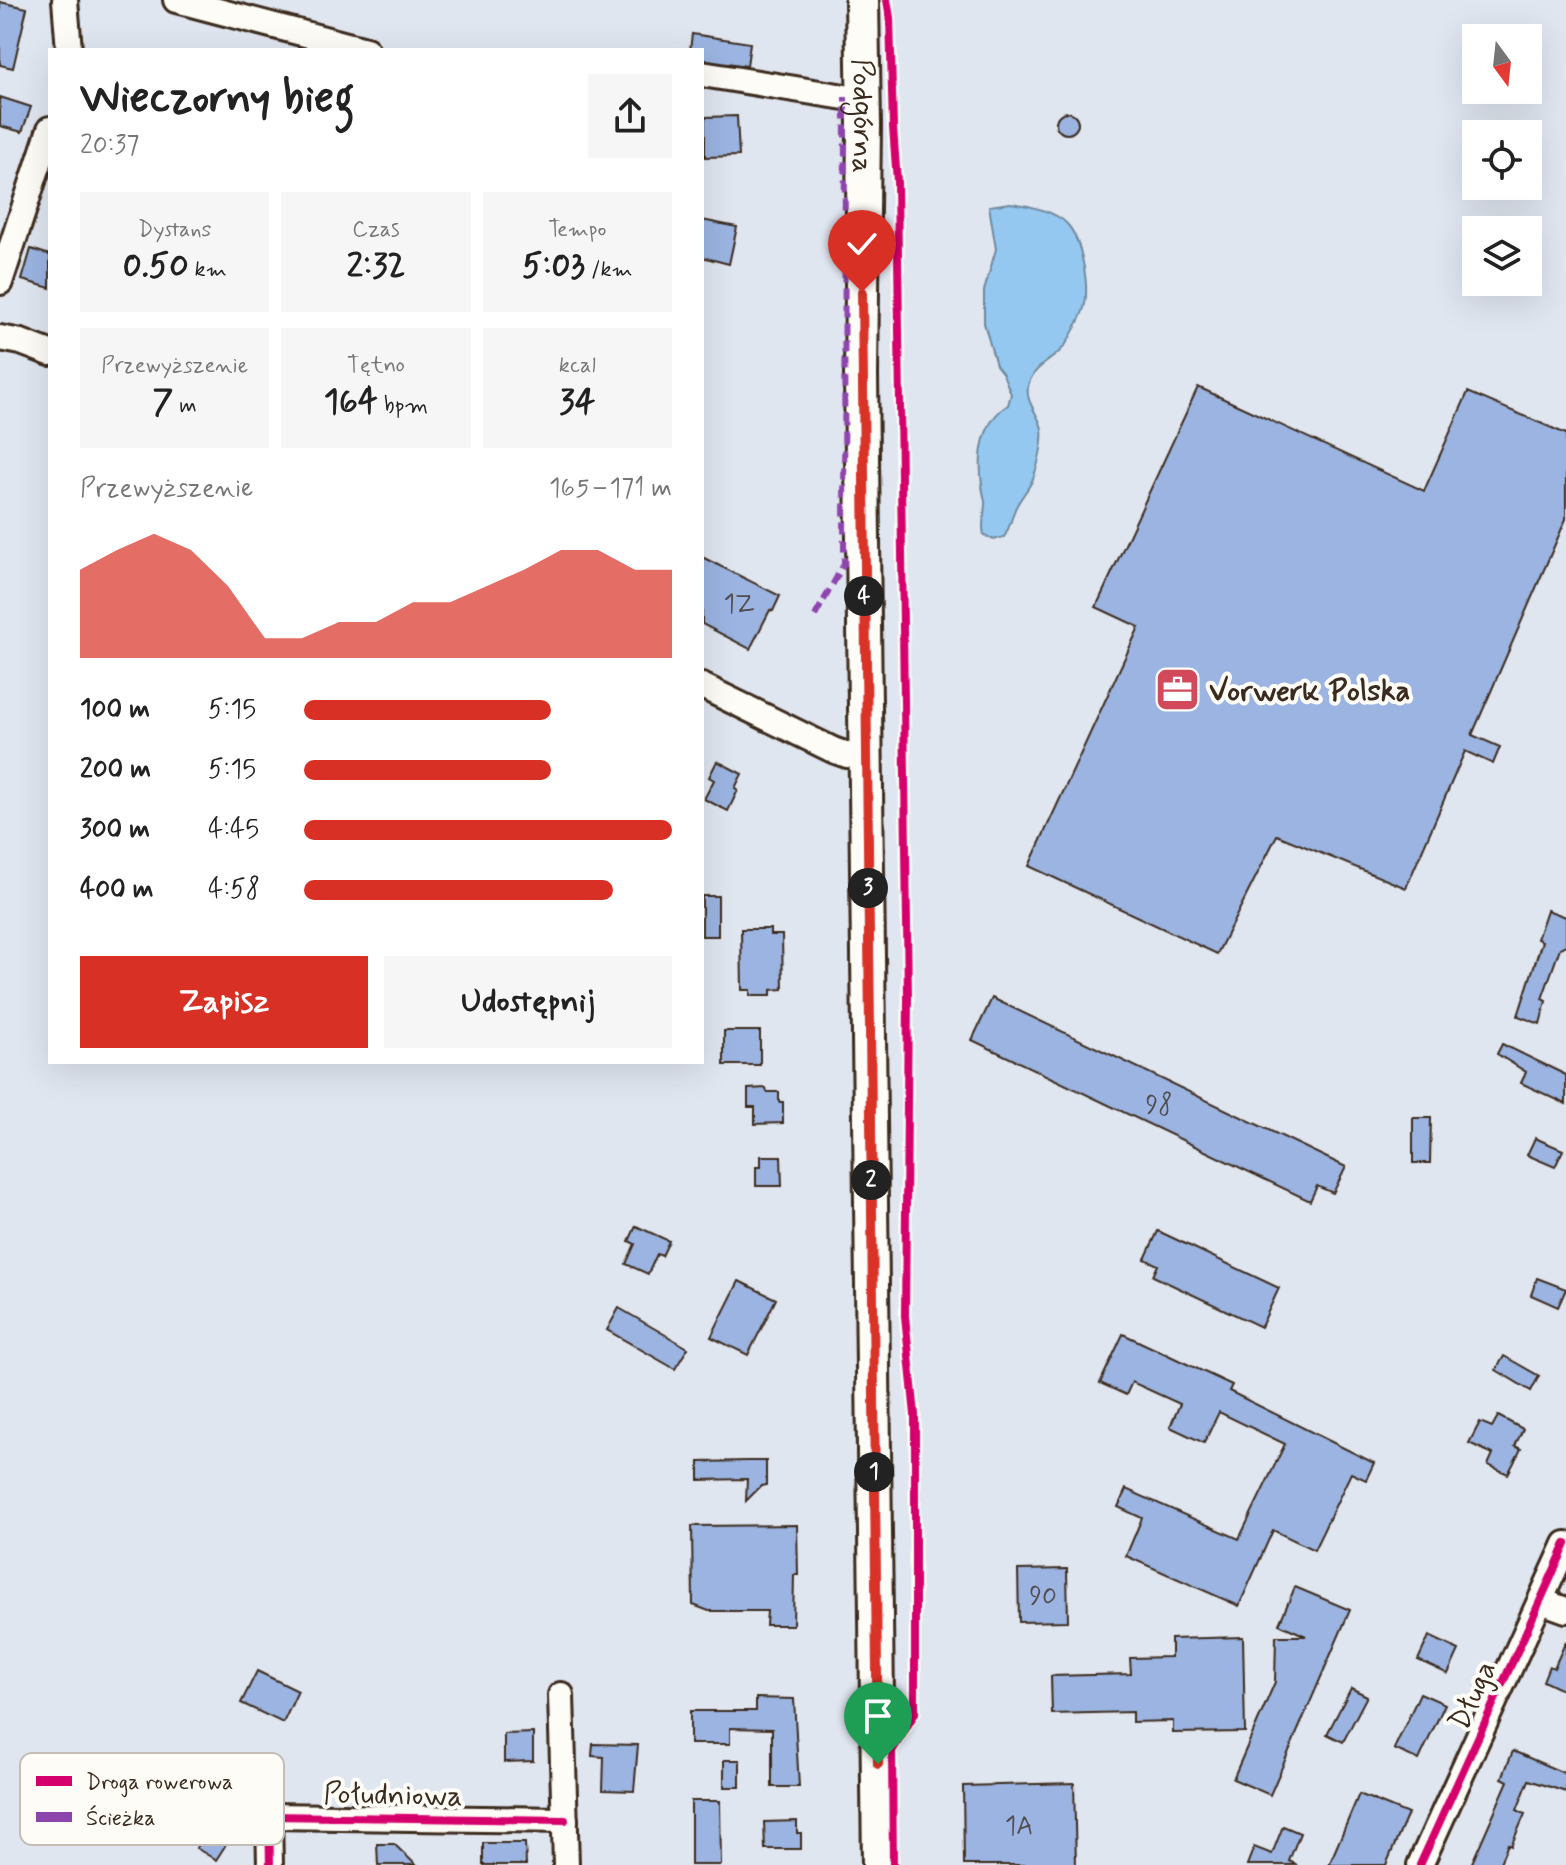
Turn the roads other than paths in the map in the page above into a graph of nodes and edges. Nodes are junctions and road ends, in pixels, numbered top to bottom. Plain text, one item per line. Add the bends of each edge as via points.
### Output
1 (65, 0) edge
2 (176, 0) edge
3 (862, 0) edge
4 (69, 48) edge
5 (358, 48) edge
6 (704, 74) edge
7 (863, 100) junction
8 (48, 135) edge
9 (0, 282) edge
10 (0, 338) edge
11 (48, 352) edge
12 (704, 687) edge
13 (866, 756) junction
14 (1566, 1544) edge
15 (1541, 1601) junction
16 (1566, 1610) edge
17 (561, 1695) dead end
18 (284, 1816) edge
19 (565, 1820) junction
20 (270, 1845) edge
21 (270, 1865) edge
22 (566, 1865) edge
23 (879, 1865) edge
24 (1420, 1865) edge

1 - 4 street
2 - 5 street
3 - 7 main road, Podgórna
6 - 7 street
7 - 13 main road, Podgórna
8 - 9 street
10 - 11 street
12 - 13 street via 833,750
13 - 23 main road, Podgórna
14 - 15 street, Długa
15 - 16 street
15 - 24 street, Długa
17 - 19 street
18 - 19 street, Południowa
19 - 22 street
20 - 21 street, Południowa

